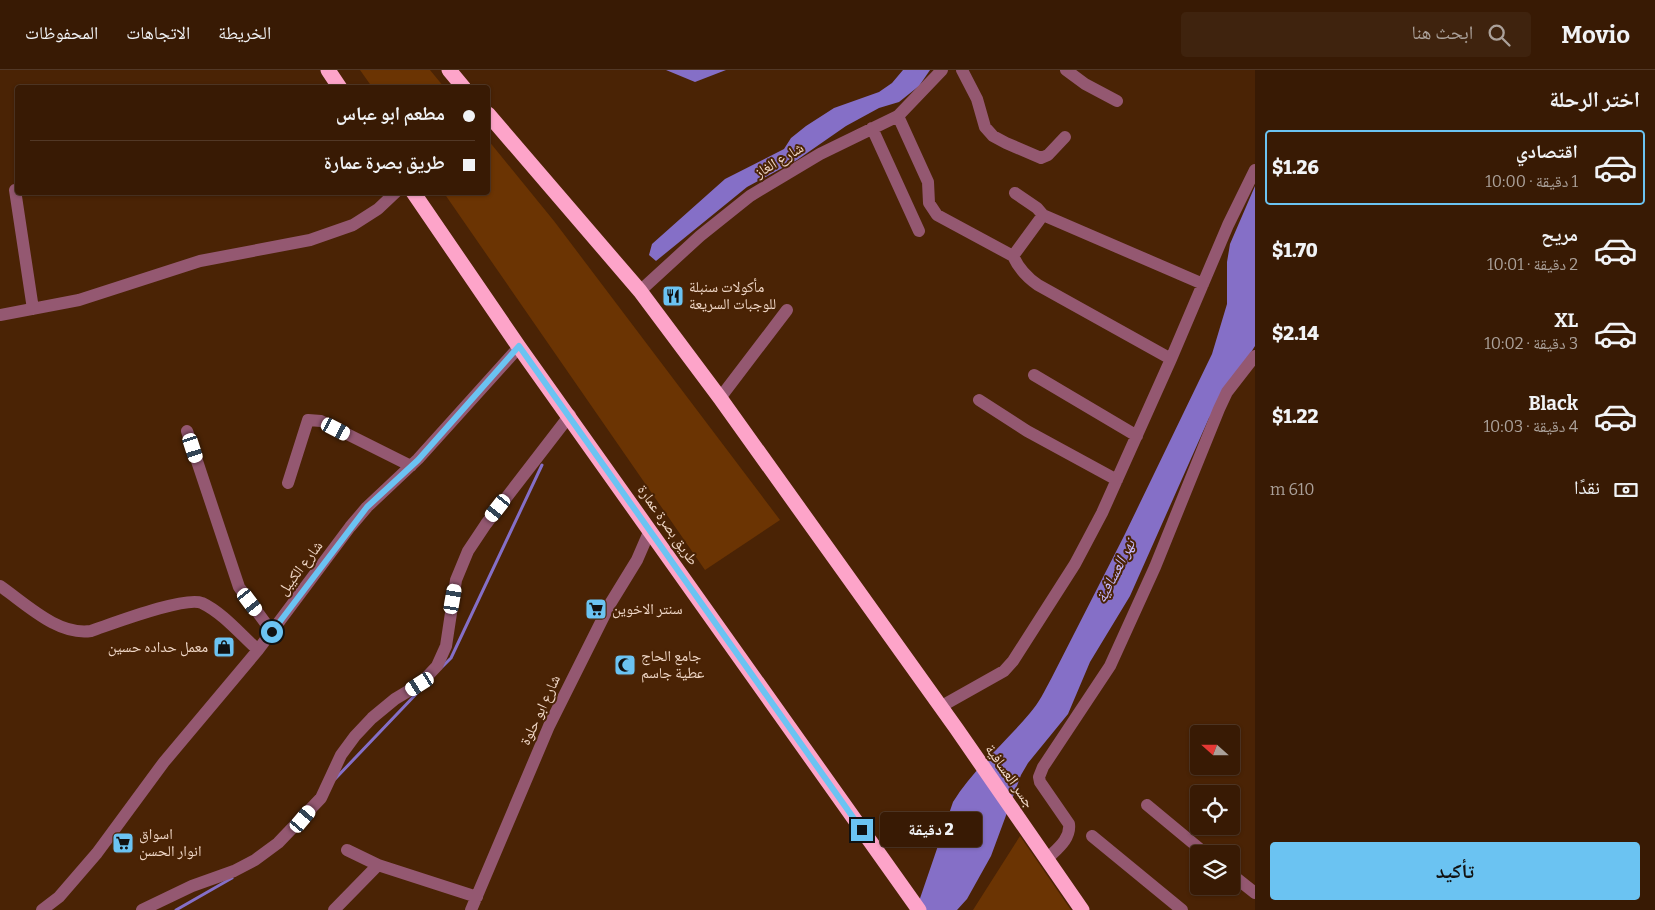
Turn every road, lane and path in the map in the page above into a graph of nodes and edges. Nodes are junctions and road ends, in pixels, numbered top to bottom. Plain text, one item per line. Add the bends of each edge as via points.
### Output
1 (328, 70) edge
2 (449, 70) edge
3 (942, 70) edge
4 (962, 70) edge
5 (1066, 70) edge
6 (338, 85) edge
7 (462, 85) edge
8 (1117, 101) dead end
9 (490, 116) edge
10 (898, 116) junction
11 (872, 128) junction
12 (1065, 137) dead end
13 (1255, 170) edge
14 (1015, 193) dead end
15 (16, 195) edge
16 (393, 195) edge
17 (415, 195) edge
18 (1042, 216) junction
19 (919, 231) dead end
20 (1013, 256) junction
21 (1203, 284) junction
22 (640, 291) junction
23 (33, 309) junction
24 (787, 310) dead end
25 (0, 315) edge
26 (519, 346) junction
27 (1255, 356) edge
28 (1171, 359) junction
29 (1034, 375) dead end
30 (720, 398) junction
31 (979, 400) dead end
32 (570, 415) junction
33 (187, 430) dead end
34 (1137, 436) junction
35 (411, 466) junction
36 (1117, 480) junction
37 (288, 483) dead end
38 (650, 530) junction
39 (0, 586) edge
40 (272, 632) junction
41 (258, 650) junction
42 (940, 707) junction
43 (1147, 805) dead end
44 (1092, 836) dead end
45 (1195, 845) edge
46 (347, 850) dead end
47 (1047, 859) junction
48 (378, 865) junction
49 (1240, 881) edge
50 (1255, 893) edge
51 (477, 897) junction
52 (42, 910) edge
53 (142, 910) edge
54 (334, 910) edge
55 (471, 910) edge
56 (918, 910) edge
57 (1082, 910) edge
58 (1182, 910) edge

1 - 6 highway
2 - 7 highway
3 - 10 street, شارع الغاز
4 - 12 street via 977,99 985,127 994,136 1041,158 1048,156
5 - 8 street
9 - 22 highway
10 - 11 street, شارع الغاز
10 - 20 street via 928,182 929,203 937,215
11 - 19 street
11 - 22 street, شارع الغاز via 820,154 750,196
13 - 21 street
14 - 18 street via 1037,208
15 - 23 street
16 - 23 street via 353,225 310,240 200,261 79,300
17 - 26 highway, طريق بصرة عمارة
18 - 20 street
18 - 21 street
20 - 28 street via 1027,278
21 - 28 street
22 - 30 highway
23 - 25 street
24 - 30 street
26 - 32 highway, طريق بصرة عمارة
26 - 35 street, شارع الكيبل
27 - 47 street via 1227,392 1219,409 1155,567 1110,666 1043,767 1040,782 1069,824 1070,831
28 - 34 street
29 - 34 street
30 - 42 highway
31 - 36 street via 1027,431
32 - 38 highway, طريق بصرة عمارة
32 - 53 street via 468,551 456,580 446,646 437,666 420,684 395,699 354,736 322,798 278,843 234,871 192,886
33 - 40 street via 239,587
34 - 36 street
35 - 37 street via 321,421 308,420
35 - 40 street, شارع الكيبل via 350,527
36 - 42 street via 1075,564 1013,662 1004,671
38 - 51 street, شارع ابو حلوة via 638,560 610,604 549,726
38 - 56 highway, طريق بصرة عمارة
39 - 41 street via 50,621 78,633 168,606 201,602 216,611
40 - 41 street, شارع الكيبل
41 - 52 street, شارع الكيبل via 164,762 97,853 59,898
42 - 47 highway, جسر العسافية
43 - 45 street
44 - 58 street
46 - 48 street
47 - 57 highway, جسر العسافية
48 - 51 street
48 - 54 street
49 - 50 street
51 - 55 street, شارع ابو حلوة

